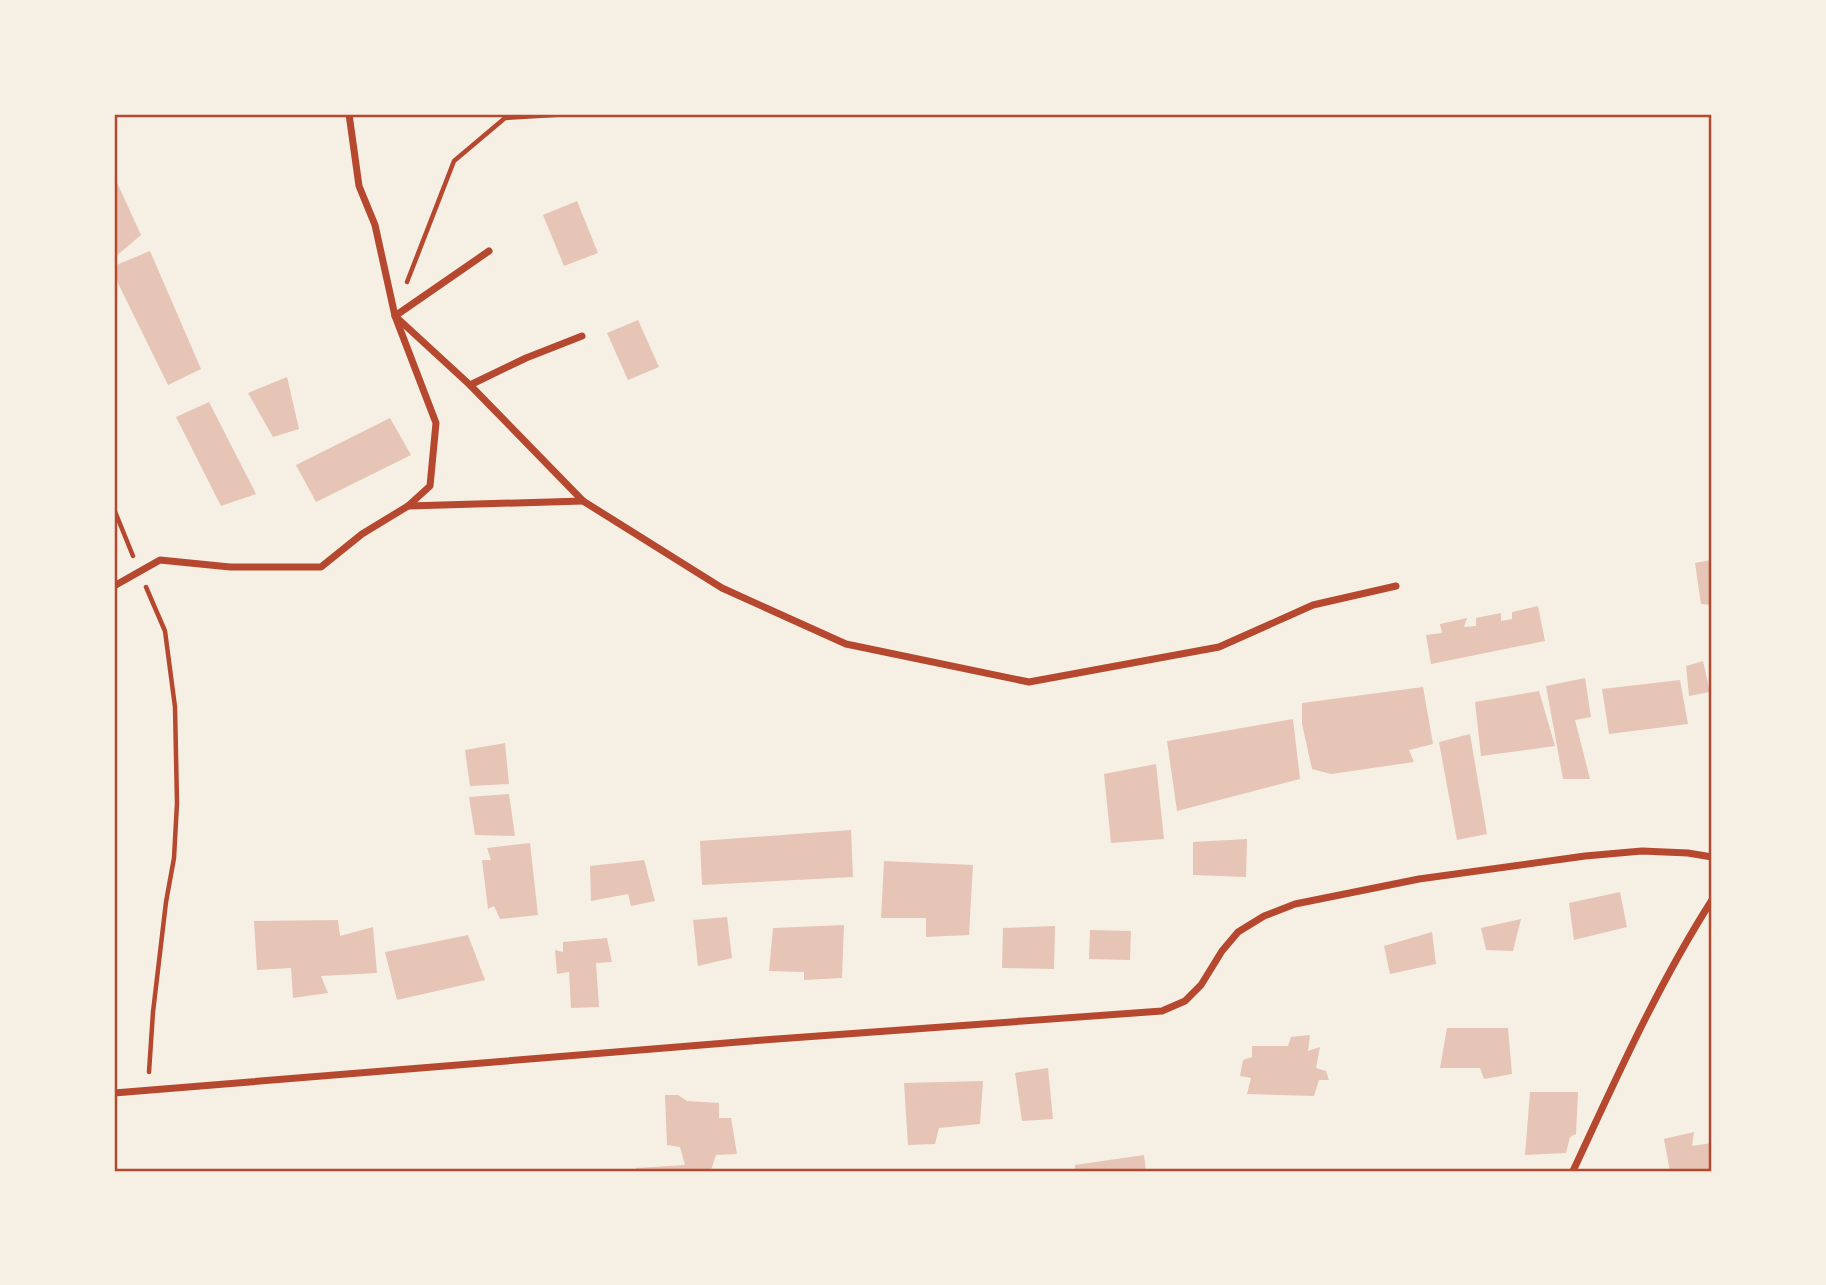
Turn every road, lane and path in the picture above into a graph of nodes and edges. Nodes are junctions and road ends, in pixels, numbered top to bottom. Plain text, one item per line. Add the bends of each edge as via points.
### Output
1 (349, 114) edge
2 (570, 114) edge
3 (489, 251) dead end
4 (395, 316) junction
5 (582, 336) dead end
6 (470, 385) junction
7 (583, 501) junction
8 (408, 506) junction
9 (114, 509) edge
10 (139, 573) junction
11 (114, 586) edge
12 (1396, 586) dead end
13 (1712, 858) edge
14 (1712, 900) edge
15 (148, 1090) junction
16 (114, 1094) edge
17 (1573, 1171) edge

1 - 4 street via 359,186 375,225
2 - 4 path via 505,118 454,161
3 - 4 street
4 - 6 street
4 - 8 street via 436,423 429,486
5 - 6 street
6 - 7 street
7 - 8 street
7 - 12 street via 722,588 846,644 1029,682 1219,647 1313,605
8 - 10 street via 321,567 230,567 160,560
9 - 10 path
10 - 11 street
10 - 15 path via 165,631 176,735 174,858 153,1012
13 - 15 street via 1642,850 1585,856 1419,879 1295,904 1238,932 1201,985 1185,1001 1163,1011
14 - 17 street via 1647,1013
15 - 16 street

